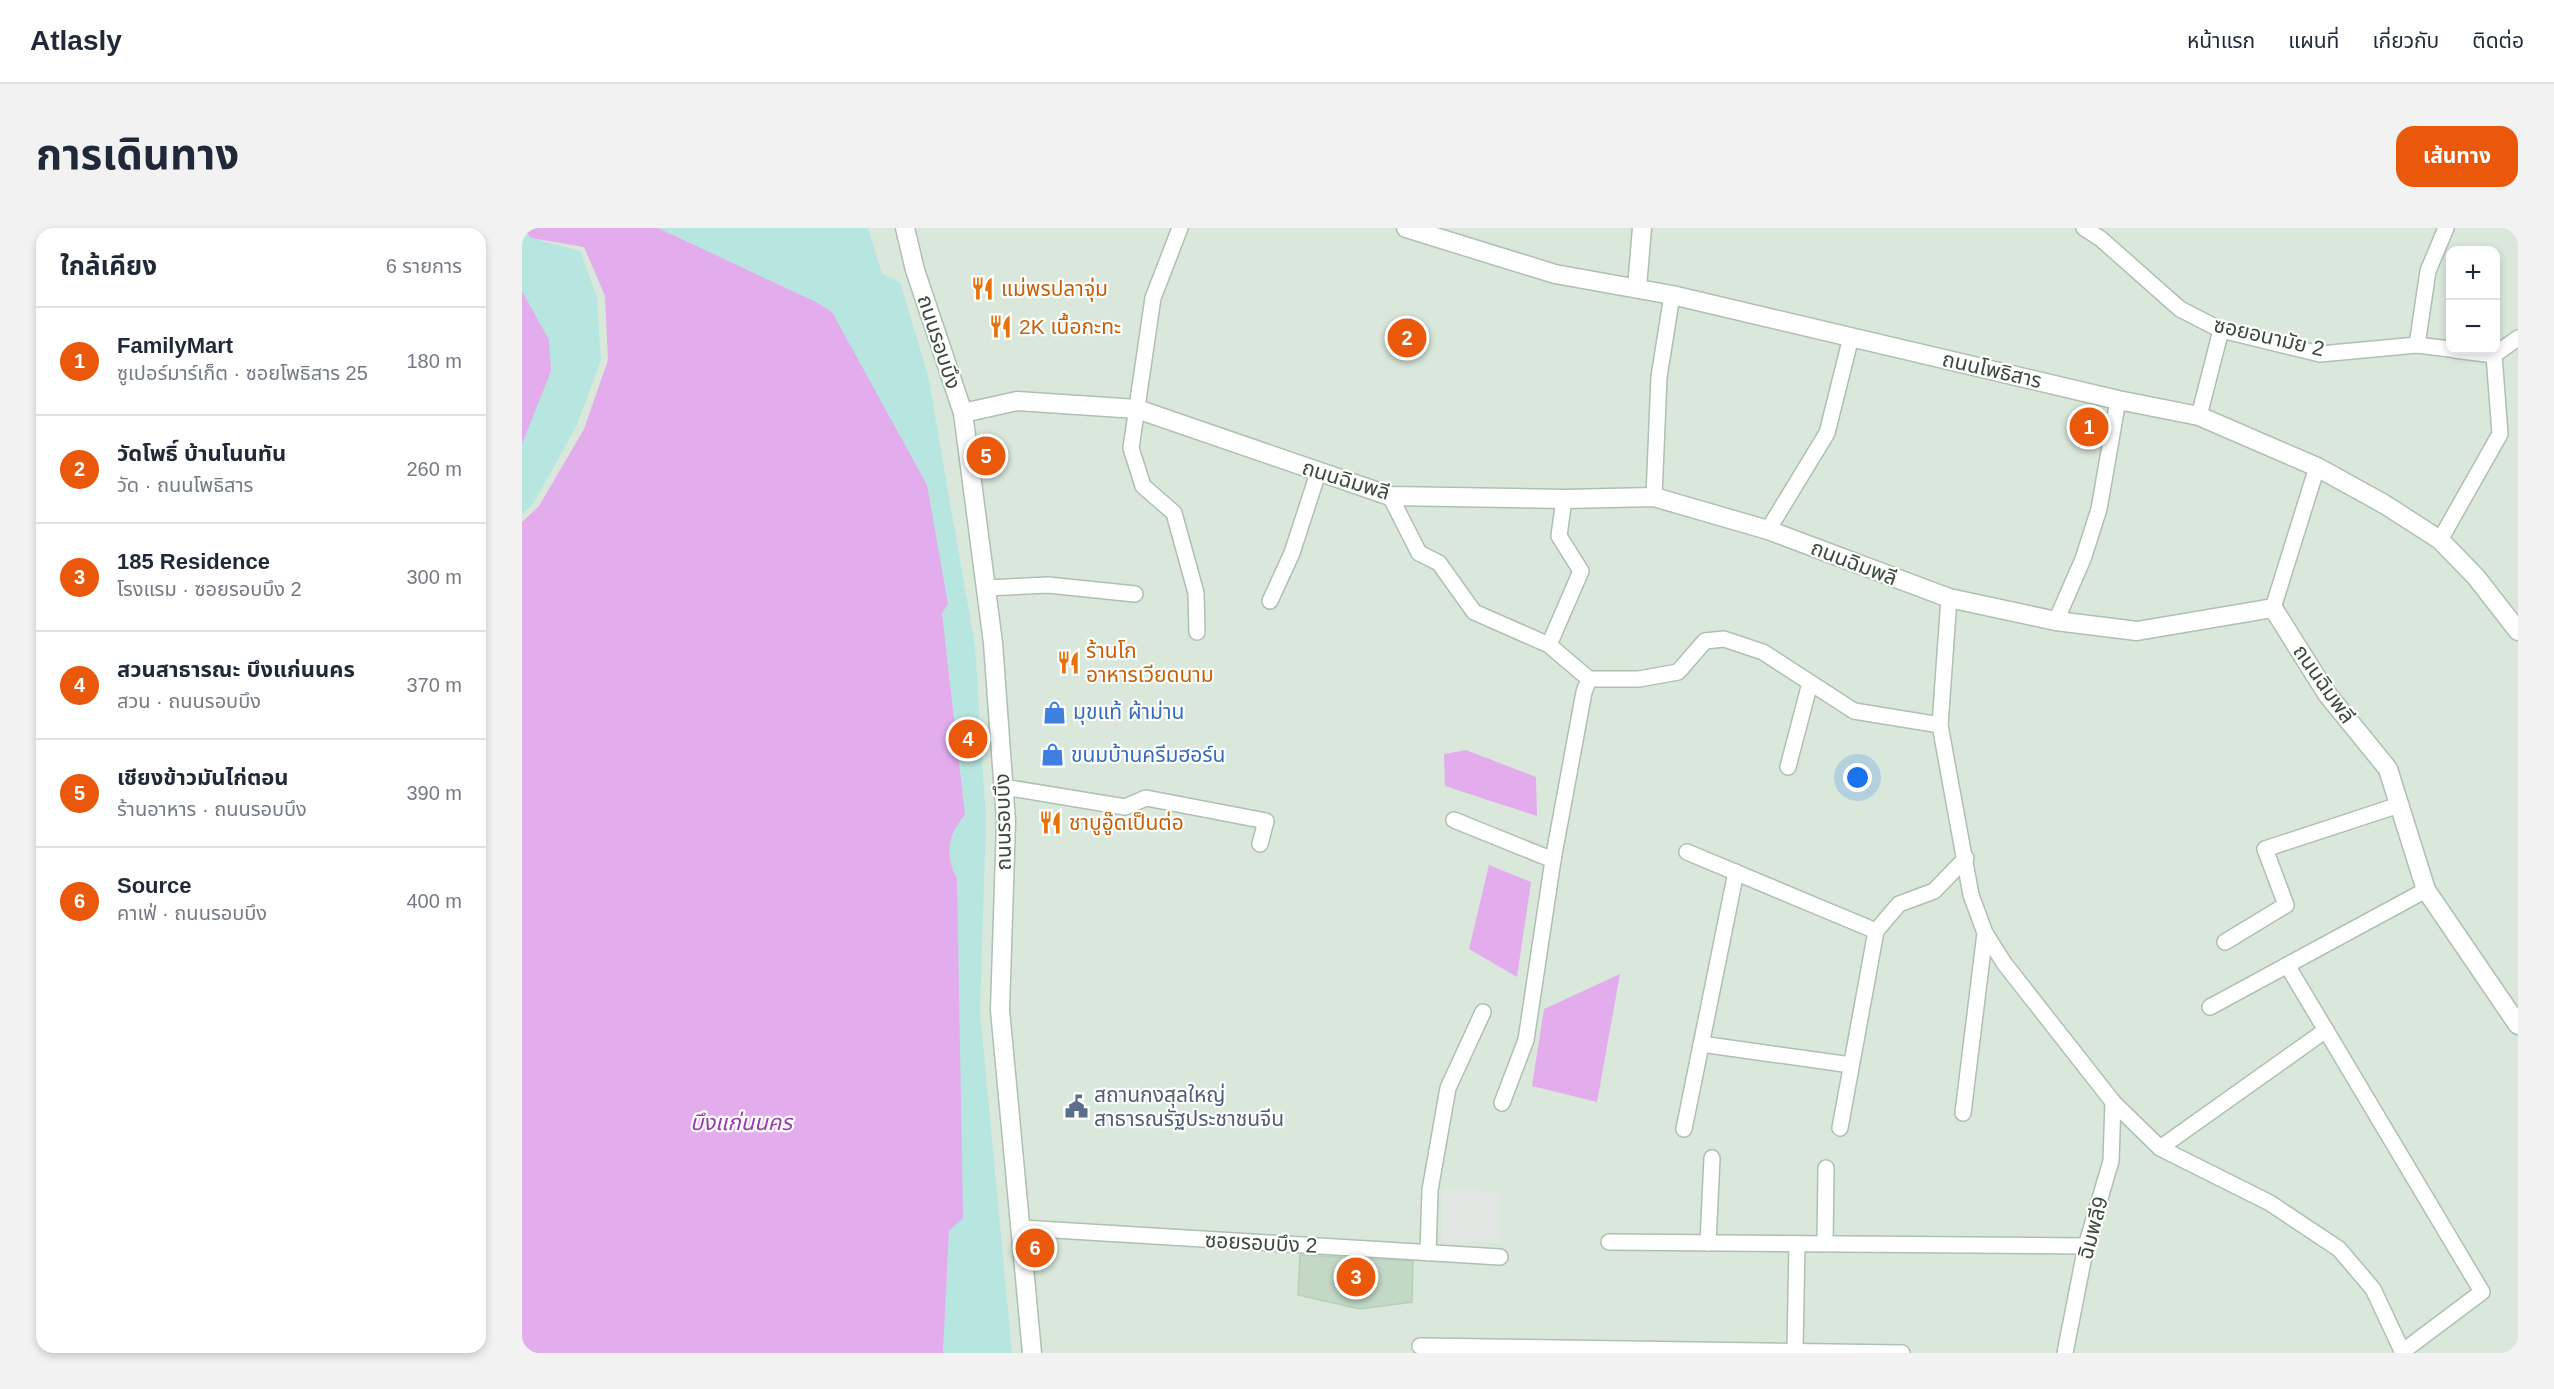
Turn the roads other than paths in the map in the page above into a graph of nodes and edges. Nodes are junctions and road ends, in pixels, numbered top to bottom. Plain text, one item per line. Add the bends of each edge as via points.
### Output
1 (905, 228) edge
2 (1180, 228) edge
3 (1406, 228) edge
4 (1642, 228) edge
5 (2084, 228) edge
6 (2446, 228) edge
7 (1637, 287) junction
8 (1672, 295) junction
9 (2221, 330) junction
10 (1851, 337) junction
11 (2518, 338) edge
12 (2417, 345) junction
13 (2446, 348) edge
14 (2487, 354) edge
15 (2494, 355) junction
16 (2118, 400) junction
17 (1137, 409) junction
18 (963, 413) junction
19 (2199, 416) junction
20 (2317, 467) junction
21 (1318, 473) junction
22 (1390, 496) junction
23 (1654, 497) junction
24 (1564, 499) junction
25 (1768, 530) junction
26 (2440, 540) junction
27 (986, 588) junction
28 (1135, 594) dead end
29 (1948, 598) junction
30 (1270, 601) dead end
31 (2272, 608) junction
32 (2056, 621) junction
33 (1197, 632) dead end
34 (2518, 632) edge
35 (1549, 645) junction
36 (1589, 679) junction
37 (1810, 682) junction
38 (1940, 725) junction
39 (1788, 767) dead end
40 (1004, 787) junction
41 (2399, 805) junction
42 (1454, 820) dead end
43 (1260, 844) dead end
44 (1687, 852) dead end
45 (1966, 858) junction
46 (1552, 860) junction
47 (1736, 872) junction
48 (2426, 890) junction
49 (1876, 931) junction
50 (1985, 933) junction
51 (2225, 942) dead end
52 (2287, 965) junction
53 (2210, 1007) dead end
54 (1483, 1012) dead end
55 (2518, 1025) edge
56 (2326, 1030) junction
57 (1701, 1044) junction
58 (1851, 1065) junction
59 (2113, 1102) junction
60 (1502, 1103) dead end
61 (1963, 1113) dead end
62 (1840, 1128) dead end
63 (1684, 1129) dead end
64 (2160, 1148) junction
65 (1712, 1158) dead end
66 (1826, 1168) dead end
67 (1022, 1228) junction
68 (1609, 1242) dead end
69 (1708, 1244) junction
70 (1797, 1244) junction
71 (1825, 1244) junction
72 (2086, 1246) junction
73 (1428, 1253) junction
74 (1500, 1257) dead end
75 (1420, 1346) dead end
76 (1795, 1350) junction
77 (2403, 1352) edge
78 (1032, 1353) edge
79 (1902, 1353) edge
80 (2065, 1353) edge

1 - 18 street, ถนนรอบบึง via 915,270
2 - 17 street via 1154,298
3 - 7 street, ถนนโพธิสาร via 1555,274
4 - 7 street
5 - 9 street, ซอยอนามัย 2 via 2180,309
6 - 12 street via 2428,271
7 - 8 street, ถนนโพธิสาร
8 - 10 street, ถนนโพธิสาร
8 - 23 street via 1659,377
9 - 12 street, ซอยอนามัย 2 via 2320,354
9 - 19 street
10 - 16 street, ถนนโพธิสาร
10 - 25 street via 1827,433
11 - 15 street
12 - 13 street, ซอยอนามัย 2
14 - 15 street, ซอยอนามัย 2
15 - 26 street via 2500,434
16 - 19 street, ถนนโพธิสาร
16 - 32 street via 2099,509
17 - 18 street, ถนนฉิมพลี via 1017,400
17 - 21 street, ถนนฉิมพลี
17 - 33 street via 1131,448 1143,486 1174,513 1196,593
18 - 27 street, ถนนรอบบึง
19 - 20 street, ถนนโพธิสาร
20 - 26 street, ถนนโพธิสาร
20 - 31 street
21 - 22 street, ถนนฉิมพลี
21 - 30 street via 1292,553
22 - 24 street, ถนนฉิมพลี
22 - 35 street via 1419,554 1439,563 1474,612
23 - 24 street, ถนนฉิมพลี
23 - 25 street, ถนนฉิมพลี
24 - 35 street via 1559,536 1581,571
25 - 29 street, ถนนฉิมพลี
26 - 34 street, ถนนโพธิสาร via 2476,577
27 - 28 street via 1048,585
27 - 40 street, ถนนรอบบึง
29 - 32 street, ถนนฉิมพลี
29 - 38 street
31 - 32 street, ถนนฉิมพลี via 2137,631
31 - 41 street, ถนนฉิมพลี via 2327,694 2388,769
35 - 36 street
36 - 37 street via 1639,679 1678,672 1705,641 1724,639 1763,652
36 - 46 street
37 - 38 street via 1854,711
37 - 39 street
38 - 45 street
40 - 43 street via 1125,807 1146,798 1266,821
40 - 67 street, ถนนรอบบึง via 1000,1010
41 - 48 street, ถนนฉิมพลี
41 - 51 street via 2265,849 2286,905
42 - 46 street
44 - 47 street
45 - 49 street via 1934,891 1899,904
45 - 50 street via 1971,895
46 - 60 street via 1526,1040
47 - 49 street
47 - 57 street
48 - 52 street
48 - 55 street, ถนนฉิมพลี
49 - 58 street
50 - 59 street
50 - 61 street
52 - 53 street
52 - 56 street
54 - 73 street via 1448,1088 1430,1190
56 - 64 street
56 - 77 street via 2482,1292
57 - 58 street
57 - 63 street
58 - 62 street
59 - 64 street
59 - 72 street, ฉิมพลี9 via 2111,1161
64 - 77 street via 2270,1203 2338,1249 2373,1289
65 - 69 street
66 - 71 street
67 - 73 street, ซอยรอบบึง 2
67 - 78 street, ถนนรอบบึง
68 - 69 street
69 - 70 street
70 - 71 street
70 - 76 street
71 - 72 street
72 - 80 street, ฉิมพลี9
73 - 74 street, ซอยรอบบึง 2
75 - 76 street
76 - 79 street

